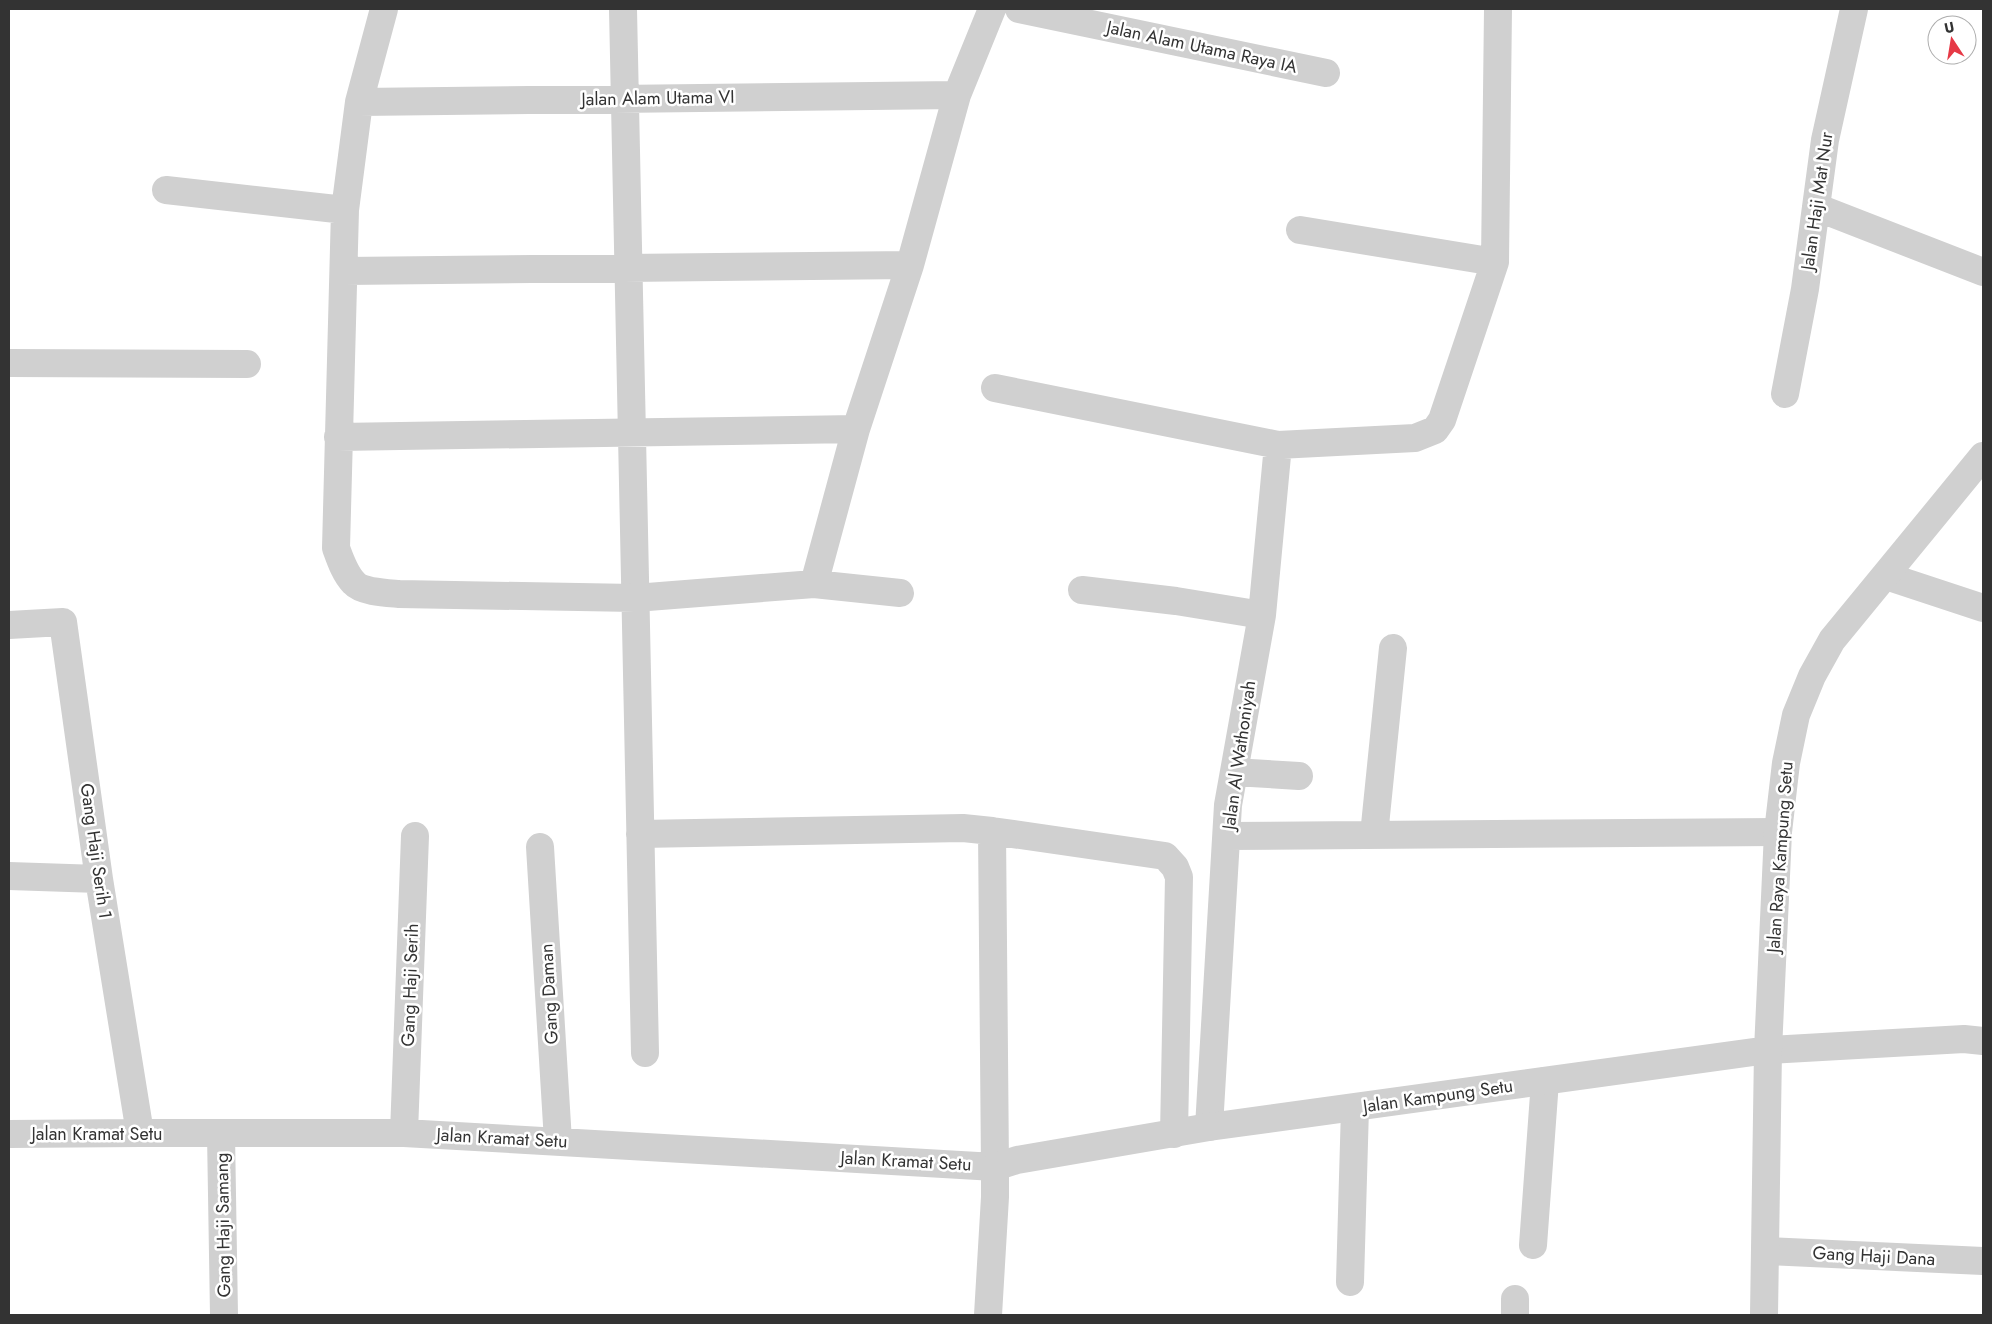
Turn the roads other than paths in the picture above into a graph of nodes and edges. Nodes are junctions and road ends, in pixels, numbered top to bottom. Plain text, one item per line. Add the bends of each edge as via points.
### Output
1 (384, 9) edge
2 (623, 9) edge
3 (992, 9) edge
4 (1019, 9) edge
5 (1498, 9) edge
6 (1854, 9) edge
7 (1326, 72) dead end
8 (957, 94) junction
9 (625, 99) junction
10 (359, 102) junction
11 (166, 190) dead end
12 (1816, 207) junction
13 (345, 210) junction
14 (1300, 230) dead end
15 (1495, 262) junction
16 (910, 265) junction
17 (628, 268) junction
18 (345, 271) junction
19 (1983, 272) edge
20 (9, 363) edge
21 (247, 364) dead end
22 (995, 388) dead end
23 (1785, 394) dead end
24 (856, 429) junction
25 (632, 432) junction
26 (338, 437) junction
27 (1278, 444) junction
28 (1983, 456) edge
29 (1886, 576) junction
30 (814, 584) junction
31 (1082, 590) dead end
32 (900, 593) dead end
33 (635, 598) junction
34 (1983, 608) edge
35 (1262, 615) junction
36 (9, 625) edge
37 (1393, 648) dead end
38 (1234, 772) junction
39 (1299, 776) dead end
40 (992, 831) junction
41 (1778, 832) junction
42 (640, 834) junction
43 (415, 836) dead end
44 (1227, 836) junction
45 (1374, 836) junction
46 (540, 847) dead end
47 (9, 876) edge
48 (99, 879) junction
49 (1983, 1041) edge
50 (1768, 1050) junction
51 (644, 1053) dead end
52 (1544, 1081) junction
53 (1355, 1108) junction
54 (1209, 1128) junction
55 (140, 1132) junction
56 (404, 1133) junction
57 (9, 1134) edge
58 (222, 1134) junction
59 (1174, 1134) junction
60 (558, 1141) junction
61 (995, 1167) junction
62 (1533, 1245) dead end
63 (1765, 1251) junction
64 (1983, 1261) edge
65 (1350, 1282) dead end
66 (224, 1315) edge
67 (988, 1315) edge
68 (1764, 1315) edge

1 - 10 street
2 - 9 street
3 - 8 street
4 - 7 street, Jalan Alam Utama Raya IA
5 - 15 street
6 - 12 street, Jalan Haji Mat Nur via 1829,117
8 - 9 street, Jalan Alam Utama VI
8 - 16 street
9 - 10 street, Jalan Alam Utama VI
9 - 17 street
10 - 13 street
11 - 13 street
12 - 19 street
12 - 23 street, Jalan Haji Mat Nur
13 - 18 street
14 - 15 street
15 - 27 street via 1442,420 1435,430 1415,438
16 - 17 street
16 - 24 street
17 - 18 street
17 - 25 street
18 - 26 street
20 - 21 street
22 - 27 street
24 - 25 street
24 - 30 street
25 - 26 street
25 - 33 street
26 - 33 street via 336,548 354,584 377,592 399,594
27 - 35 street, Jalan Al Wathoniyah
28 - 29 street, Jalan Raya Kampung Setu
29 - 34 street
29 - 41 street, Jalan Raya Kampung Setu via 1832,640 1812,676 1796,715 1786,763
30 - 32 street
30 - 33 street
31 - 35 street
33 - 42 street
35 - 38 street, Jalan Al Wathoniyah
36 - 48 street, Gang Haji Serih 1 via 63,622
37 - 45 street
38 - 39 street
38 - 44 street, Jalan Al Wathoniyah
40 - 42 street via 963,828
40 - 59 street via 1165,856 1175,867 1179,877
40 - 61 street
41 - 45 street
41 - 50 street, Jalan Raya Kampung Setu
42 - 51 street
43 - 56 street, Gang Haji Serih
44 - 45 street
44 - 54 street, Jalan Al Wathoniyah
46 - 60 street, Gang Daman
47 - 48 street
48 - 55 street, Gang Haji Serih 1
49 - 50 street, Jalan Kampung Setu via 1964,1039
50 - 52 street, Jalan Kampung Setu
50 - 63 street
52 - 53 street, Jalan Kampung Setu
52 - 62 street
53 - 54 street, Jalan Kampung Setu
53 - 65 street
54 - 59 street, Jalan Kampung Setu
55 - 57 street, Jalan Kramat Setu
55 - 58 street, Jalan Kramat Setu
56 - 58 street, Jalan Kramat Setu
56 - 60 street, Jalan Kramat Setu
58 - 66 street, Gang Haji Samang
59 - 61 street, Jalan Kampung Setu via 1017,1160
60 - 61 street, Jalan Kramat Setu
61 - 67 street
63 - 64 street, Gang Haji Dana
63 - 68 street

